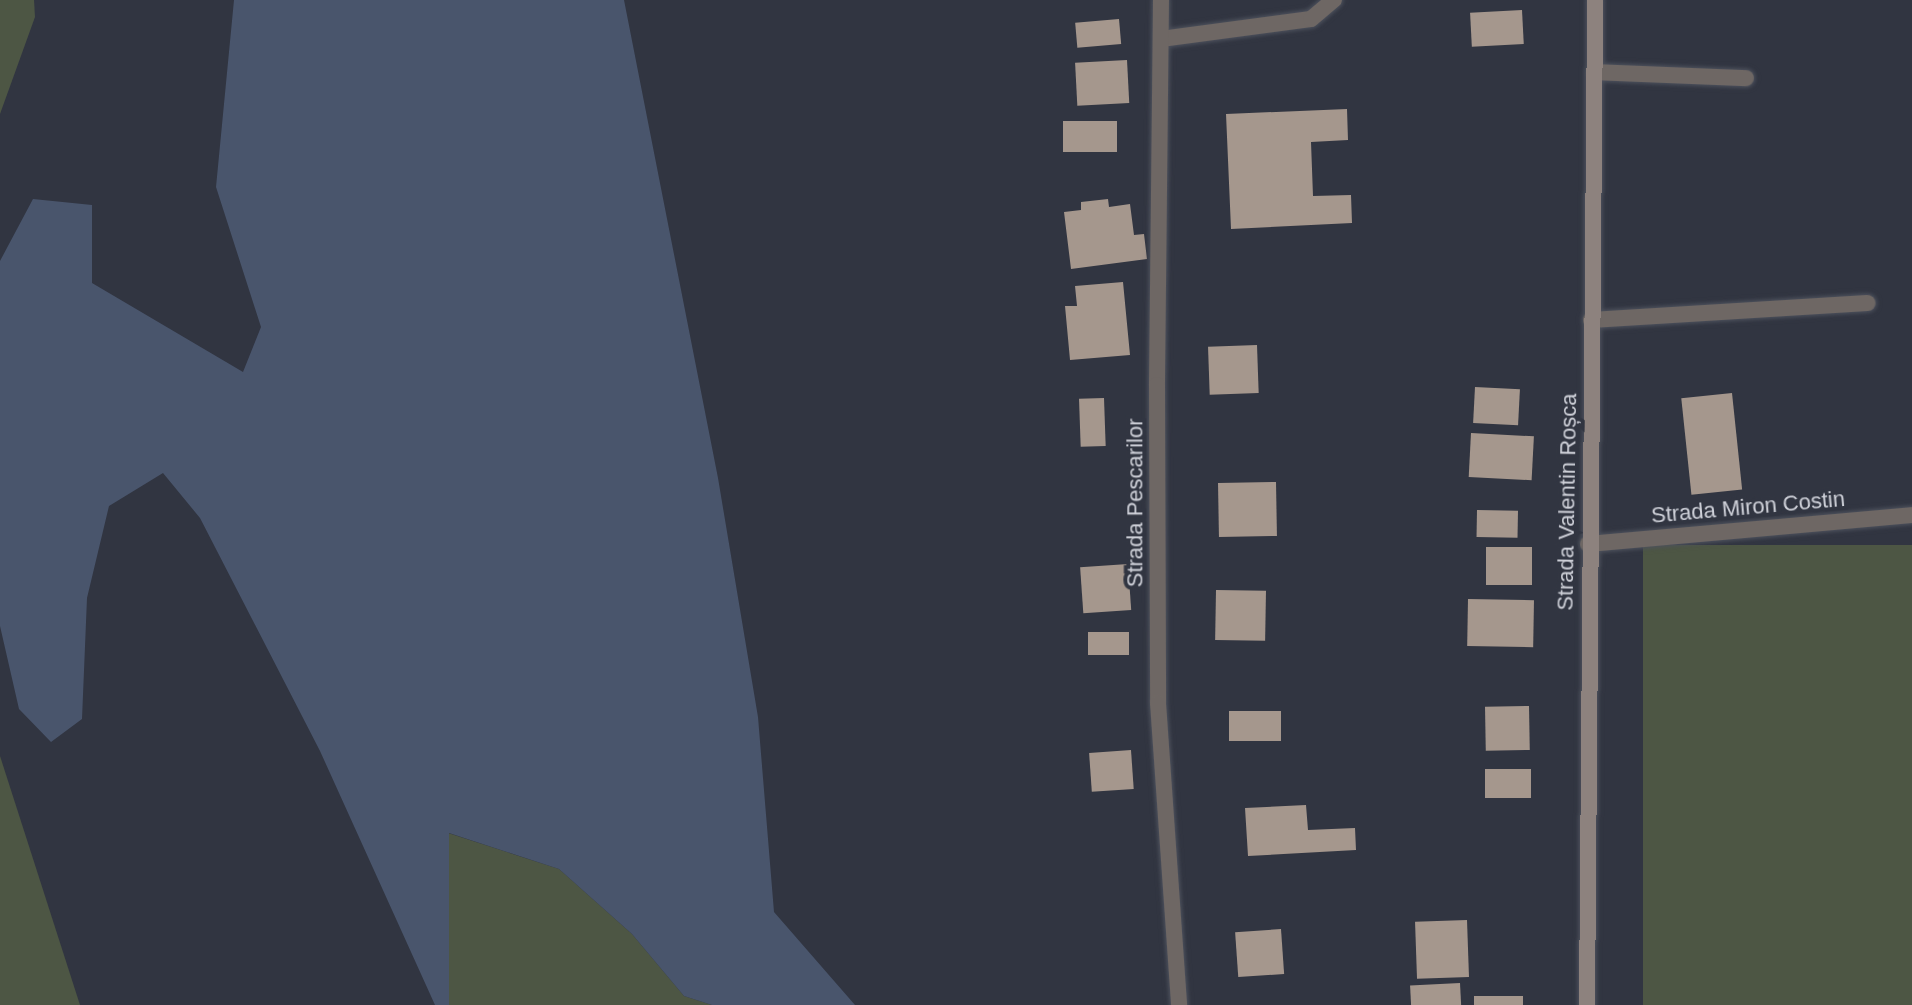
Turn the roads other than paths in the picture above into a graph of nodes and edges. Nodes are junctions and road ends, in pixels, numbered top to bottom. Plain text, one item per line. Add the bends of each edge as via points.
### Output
1 (1161, 0) edge
2 (1334, 0) edge
3 (1595, 0) edge
4 (1161, 39) junction
5 (1594, 72) junction
6 (1746, 78) dead end
7 (1867, 303) dead end
8 (1591, 320) junction
9 (1912, 515) edge
10 (1588, 544) junction
11 (1179, 1005) edge
12 (1587, 1005) edge

1 - 4 street, Strada Pescarilor
2 - 4 street via 1311,19
3 - 5 main road, Strada Valentin Roșca
4 - 11 street, Strada Pescarilor via 1158,703
5 - 6 street
5 - 8 main road, Strada Valentin Roșca
7 - 8 street
8 - 10 main road, Strada Valentin Roșca
9 - 10 street, Strada Miron Costin
10 - 12 main road, Strada Valentin Roșca

